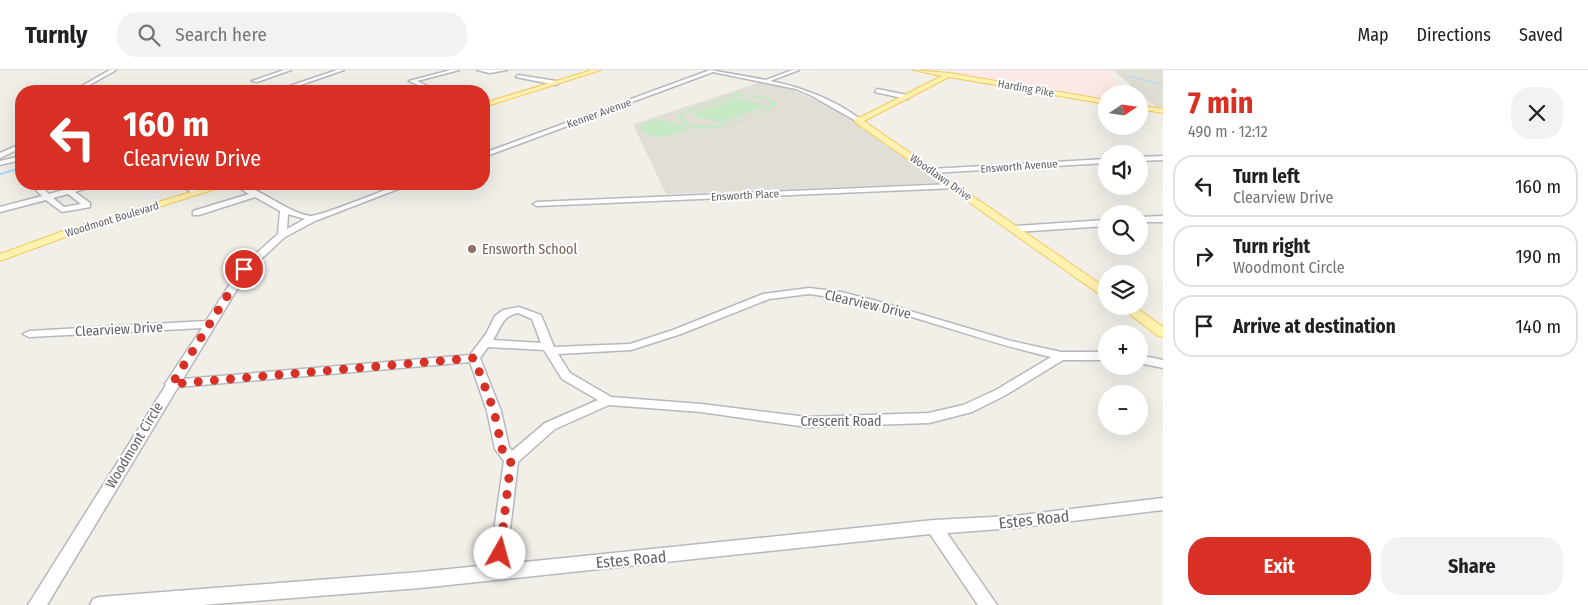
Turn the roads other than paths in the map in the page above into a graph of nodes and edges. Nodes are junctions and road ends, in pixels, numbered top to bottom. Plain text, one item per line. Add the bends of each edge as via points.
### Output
1 (114, 70) edge
2 (289, 70) edge
3 (342, 70) edge
4 (457, 70) edge
5 (479, 70) edge
6 (505, 70) edge
7 (598, 70) edge
8 (714, 70) edge
9 (797, 70) edge
10 (916, 70) edge
11 (949, 72) edge
12 (518, 76) dead end
13 (767, 80) junction
14 (255, 81) dead end
15 (556, 83) junction
16 (87, 85) edge
17 (296, 85) edge
18 (420, 85) edge
19 (877, 91) dead end
20 (907, 97) junction
21 (1098, 100) edge
22 (490, 103) edge
23 (1148, 108) edge
24 (1163, 111) edge
25 (858, 120) junction
26 (15, 149) edge
27 (490, 154) edge
28 (0, 156) edge
29 (1163, 158) edge
30 (1148, 159) edge
31 (1098, 161) edge
32 (4, 162) edge
33 (931, 171) junction
34 (952, 186) junction
35 (42, 190) edge
36 (71, 190) edge
37 (192, 190) edge
38 (204, 190) edge
39 (248, 190) edge
40 (391, 190) edge
41 (67, 191) junction
42 (196, 192) junction
43 (256, 194) junction
44 (49, 196) junction
45 (537, 204) dead end
46 (0, 210) edge
47 (284, 210) junction
48 (196, 213) dead end
49 (312, 219) junction
50 (1163, 219) edge
51 (1148, 220) edge
52 (1098, 223) edge
53 (1015, 229) junction
54 (282, 235) junction
55 (0, 258) edge
56 (1098, 287) edge
57 (1138, 315) edge
58 (209, 324) junction
59 (1163, 333) edge
60 (29, 334) dead end
61 (484, 344) junction
62 (549, 349) junction
63 (1061, 356) junction
64 (1098, 356) edge
65 (474, 358) junction
66 (1148, 361) edge
67 (1163, 364) edge
68 (172, 384) junction
69 (608, 401) junction
70 (511, 460) junction
71 (1163, 504) edge
72 (934, 527) junction
73 (498, 572) junction
74 (37, 605) edge
75 (99, 605) edge
76 (988, 605) edge

1 - 16 street
2 - 14 street
3 - 17 street
4 - 18 street via 412,82
5 - 6 street
7 - 15 main road
8 - 13 street
8 - 27 street, Kenner Avenue
9 - 13 street
10 - 11 main road, Harding Pike
11 - 20 main road
11 - 21 main road, Harding Pike
12 - 15 street
13 - 25 street via 806,91
15 - 22 main road
19 - 20 street
20 - 25 main road
23 - 24 main road
25 - 33 main road, Woodlawn Drive
26 - 28 street
28 - 32 street
29 - 30 street
31 - 33 street, Ensworth Avenue
33 - 34 main road, Woodlawn Drive
34 - 45 street, Ensworth Place
34 - 53 main road, Woodlawn Drive
35 - 44 street
36 - 41 street
37 - 42 street
38 - 42 main road, Woodmont Boulevard
39 - 43 street
40 - 49 street
41 - 44 street
41 - 44 street via 87,205 62,210
42 - 55 main road, Woodmont Boulevard via 67,232
43 - 47 street
43 - 48 street
44 - 46 street
47 - 49 street
47 - 54 street
49 - 54 street
50 - 51 street
52 - 53 street
53 - 56 main road, Woodlawn Drive
54 - 58 street, Woodmont Circle via 244,269
57 - 59 main road
58 - 60 street, Clearview Drive
58 - 68 street, Woodmont Circle
61 - 62 street, Clearview Drive via 519,344
61 - 62 street via 499,318 507,312 519,310 538,317
61 - 65 street
62 - 63 street, Clearview Drive via 631,347 766,296 809,291 850,297 1008,344
62 - 69 street, Crescent Road via 566,376
63 - 64 street, Clearview Drive
63 - 69 street, Crescent Road via 975,405 929,418 806,422 701,408
65 - 68 street
65 - 70 street via 494,411 502,449
66 - 67 street
68 - 74 street, Woodmont Circle
69 - 70 street, Crescent Road via 550,426
70 - 73 street
71 - 72 street, Estes Road via 1013,522
72 - 73 street, Estes Road
72 - 76 street
73 - 75 street, Estes Road

